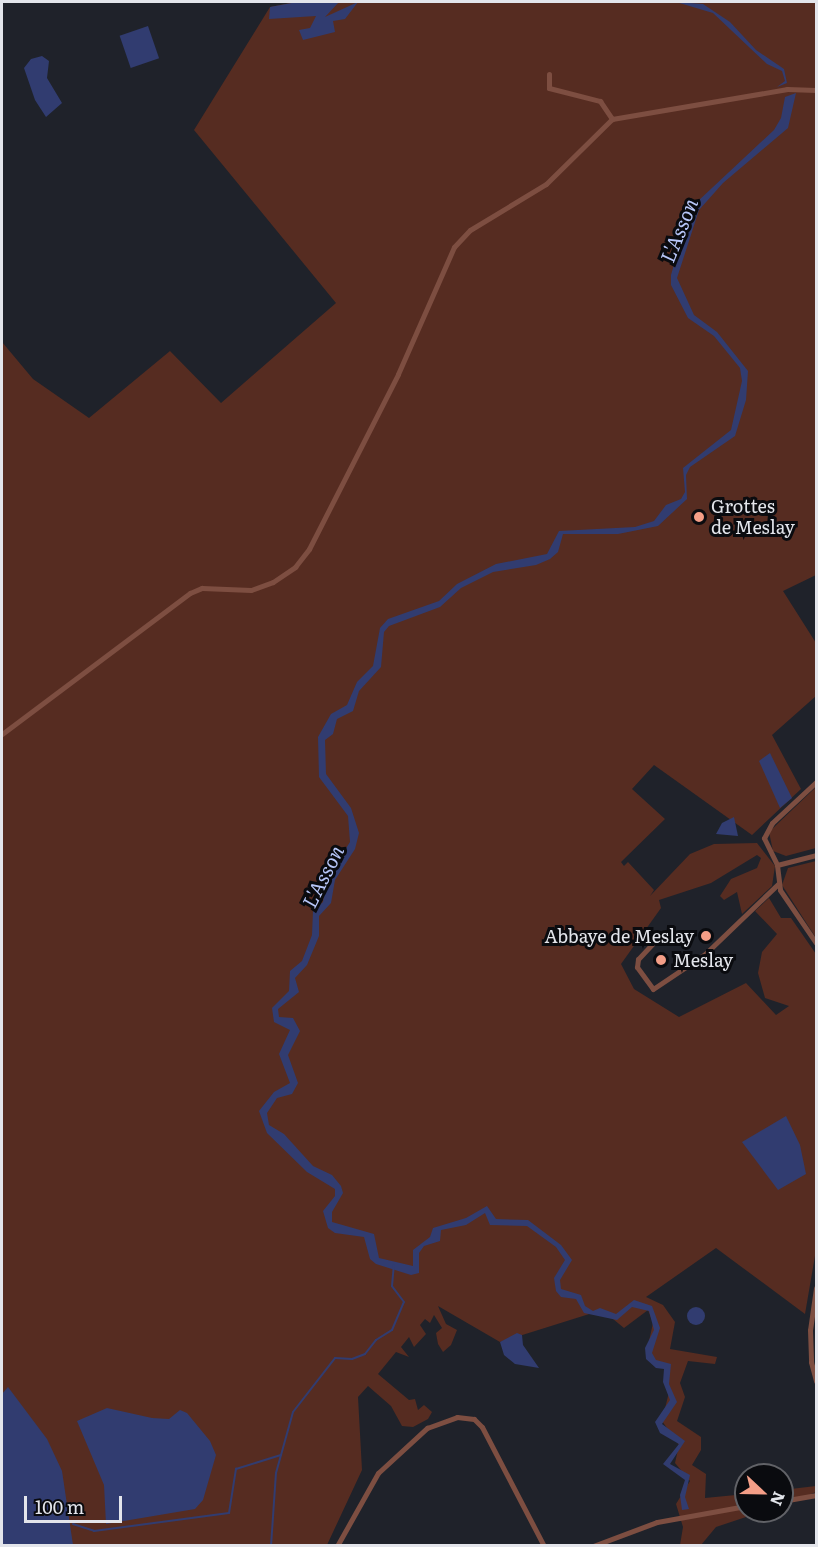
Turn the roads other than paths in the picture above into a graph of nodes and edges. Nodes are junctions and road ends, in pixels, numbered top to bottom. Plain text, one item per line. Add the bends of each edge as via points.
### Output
1 (549, 74) dead end
2 (816, 90) edge
3 (612, 119) junction
4 (2, 734) edge
5 (816, 782) edge
6 (816, 855) edge
7 (777, 865) junction
8 (778, 884) junction
9 (655, 941) dead end
10 (816, 943) edge
11 (816, 1288) edge
12 (816, 1381) edge
13 (816, 1495) edge
14 (794, 1499) edge
15 (734, 1508) edge
16 (337, 1545) edge
17 (544, 1545) edge
18 (593, 1545) edge

1 - 3 street via 549,88 600,101
2 - 3 street via 787,89
3 - 4 street via 546,184 470,230 454,246 398,374 314,540 295,567 273,582 251,590 202,588 190,592
5 - 7 street via 767,828 765,845
6 - 7 street
7 - 8 street
8 - 9 street via 705,954 653,989 637,967 638,959
8 - 10 street
11 - 12 street via 810,1330
13 - 14 street
15 - 18 street via 657,1522
16 - 17 street via 378,1473 427,1428 457,1417 474,1419 482,1427

